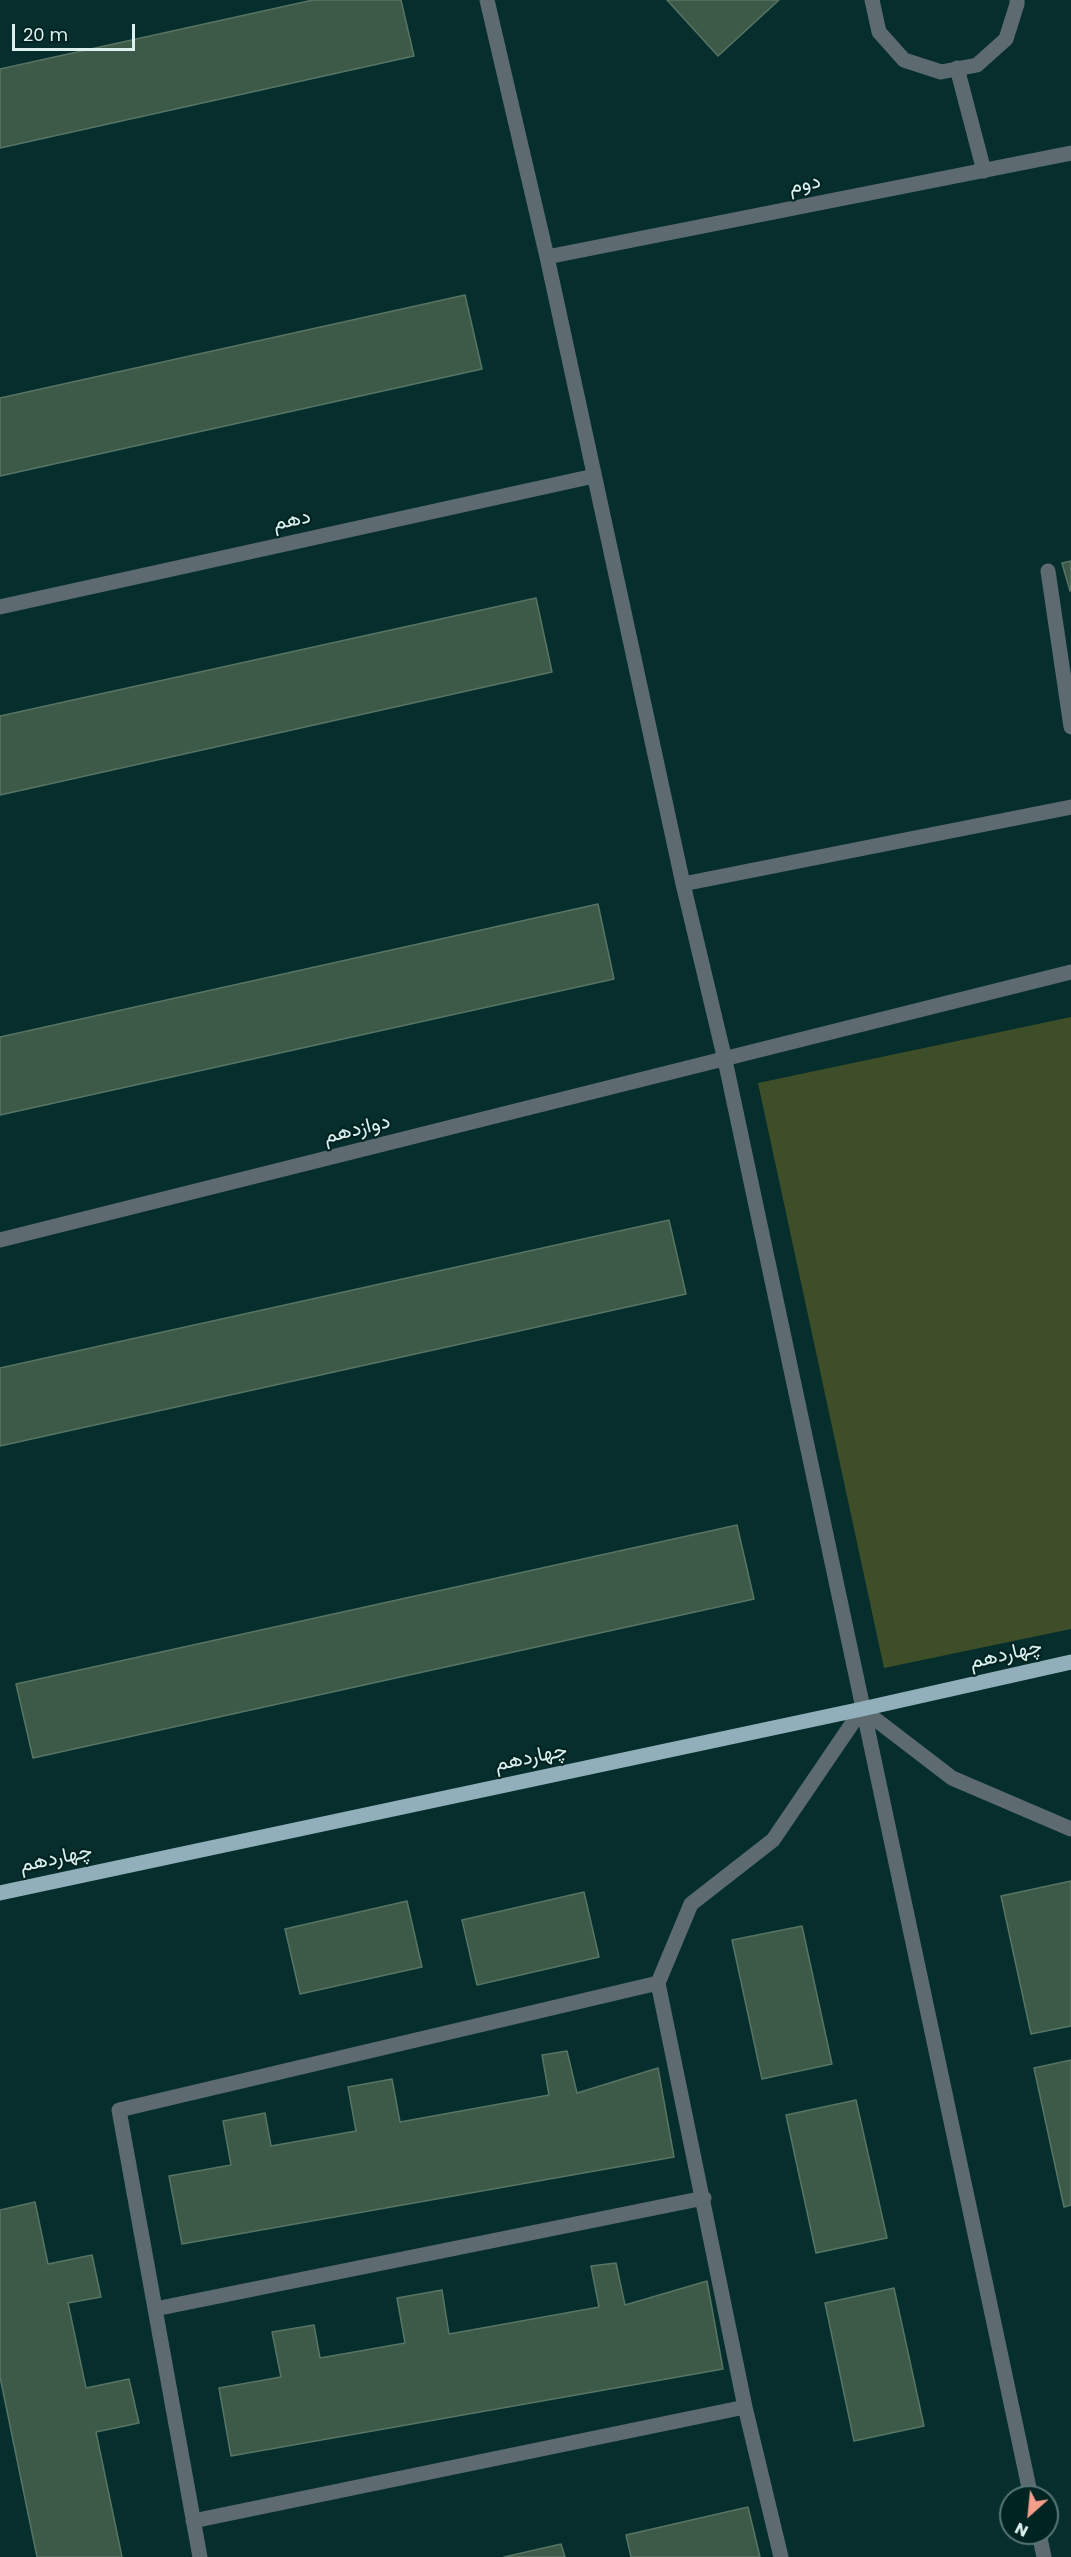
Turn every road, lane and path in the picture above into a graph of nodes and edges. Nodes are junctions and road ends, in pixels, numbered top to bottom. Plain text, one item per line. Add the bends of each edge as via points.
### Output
1 (487, 0) edge
2 (872, 0) edge
3 (1017, 0) edge
4 (957, 68) junction
5 (1071, 153) edge
6 (984, 171) junction
7 (546, 257) junction
8 (594, 476) junction
9 (1047, 571) dead end
10 (0, 607) edge
11 (1071, 727) edge
12 (1071, 807) edge
13 (682, 884) junction
14 (1071, 972) edge
15 (725, 1060) junction
16 (0, 1240) edge
17 (1071, 1662) edge
18 (862, 1709) junction
19 (1071, 1829) edge
20 (0, 1893) edge
21 (658, 1983) junction
22 (704, 2198) junction
23 (155, 2308) junction
24 (746, 2407) junction
25 (1028, 2485) edge
26 (193, 2521) junction
27 (200, 2557) edge
28 (781, 2557) edge

1 - 7 street
2 - 4 street via 879,32 904,60 941,72
3 - 4 street via 1006,39 978,65
4 - 6 street
5 - 6 street, دوم
6 - 7 street, دوم
7 - 8 street
8 - 10 street, دهم
8 - 13 street
9 - 11 street
12 - 13 street
13 - 15 street
14 - 15 street, دوازدهم
15 - 16 street, دوازدهم
15 - 18 street
17 - 18 main road, چهاردهم
18 - 19 street via 952,1778
18 - 20 main road, چهاردهم
18 - 21 street via 773,1840 691,1904
18 - 25 street
21 - 22 street
21 - 23 street via 119,2110
22 - 23 street
22 - 24 street
23 - 26 street
24 - 26 street
24 - 28 street
26 - 27 street

